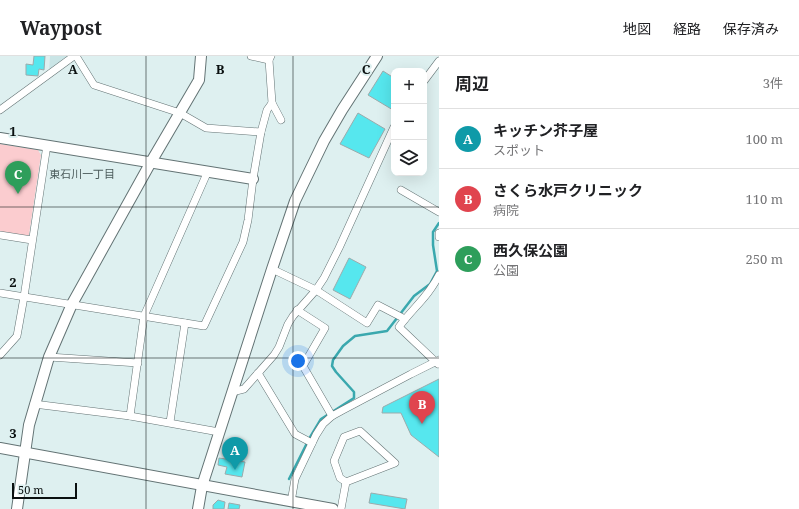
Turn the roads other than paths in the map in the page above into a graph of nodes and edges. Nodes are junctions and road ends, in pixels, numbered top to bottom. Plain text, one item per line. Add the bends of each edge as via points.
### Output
1 (75, 56) edge
2 (201, 56) edge
3 (252, 56) edge
4 (377, 56) edge
5 (270, 58) edge
6 (439, 61) edge
7 (427, 77) edge
8 (272, 103) junction
9 (0, 110) edge
10 (180, 113) junction
11 (281, 120) dead end
12 (261, 132) junction
13 (391, 134) edge
14 (0, 138) edge
15 (46, 145) junction
16 (151, 162) junction
17 (208, 171) junction
18 (253, 179) junction
19 (401, 190) dead end
20 (439, 212) edge
21 (439, 233) edge
22 (0, 235) edge
23 (439, 237) edge
24 (32, 240) junction
25 (272, 269) junction
26 (439, 275) edge
27 (316, 290) junction
28 (0, 293) edge
29 (24, 296) junction
30 (72, 304) junction
31 (297, 310) junction
32 (144, 316) junction
33 (405, 319) junction
34 (186, 323) junction
35 (0, 355) edge
36 (49, 357) junction
37 (438, 362) edge
38 (138, 364) junction
39 (258, 373) junction
40 (232, 392) junction
41 (34, 404) junction
42 (130, 416) junction
43 (332, 416) junction
44 (170, 422) junction
45 (219, 432) junction
46 (312, 443) junction
47 (0, 448) edge
48 (24, 452) junction
49 (346, 482) junction
50 (202, 486) junction
51 (291, 502) junction
52 (16, 509) edge
53 (198, 509) edge
54 (333, 509) edge
55 (341, 509) edge

1 - 9 street
1 - 10 street via 94,85
2 - 10 street via 199,80
3 - 5 street
4 - 25 street via 342,110 309,170 295,201
5 - 8 street
6 - 7 street
8 - 11 street
8 - 12 street via 267,110
10 - 12 street via 206,128
10 - 16 street
12 - 18 street
13 - 27 street via 339,248
14 - 15 street
15 - 16 street
15 - 24 street
16 - 17 street
16 - 30 street
17 - 18 street
17 - 32 street
18 - 34 street via 243,242 204,326
19 - 20 street
21 - 23 street
22 - 24 street
24 - 29 street
25 - 27 street
25 - 40 street
26 - 33 street
27 - 31 street
27 - 33 street via 367,323 378,305
28 - 29 street
29 - 30 street
29 - 35 street via 17,336
30 - 32 street
30 - 36 street
31 - 39 street via 279,347
31 - 43 street via 325,328 304,366
32 - 34 street
32 - 38 street
33 - 37 street via 399,327
34 - 44 street
36 - 38 street
36 - 41 street
37 - 43 street
38 - 42 street
39 - 40 street via 244,389
39 - 46 street via 296,434
40 - 45 street
41 - 42 street
41 - 48 street
42 - 44 street
43 - 46 street via 323,424
44 - 45 street
45 - 50 street
46 - 51 street via 295,479
47 - 48 street
48 - 50 street
48 - 52 street
49 - 49 street via 340,478 334,461 344,437 360,431 395,463
49 - 55 street
50 - 51 street
50 - 53 street
51 - 54 street

